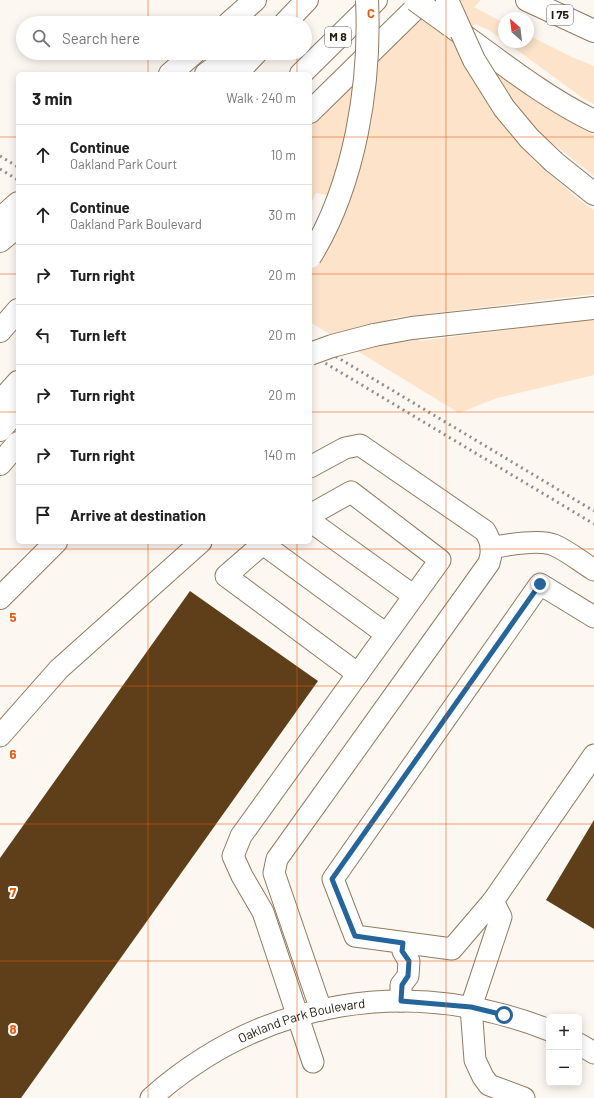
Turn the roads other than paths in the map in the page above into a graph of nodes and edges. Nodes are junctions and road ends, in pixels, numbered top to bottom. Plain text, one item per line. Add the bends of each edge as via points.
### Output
1 (255, 0) edge
2 (367, 0) edge
3 (376, 0) edge
4 (415, 0) edge
5 (424, 0) edge
6 (447, 0) edge
7 (527, 0) edge
8 (305, 2) edge
9 (237, 16) edge
10 (286, 16) edge
11 (292, 16) edge
12 (594, 31) edge
13 (186, 60) edge
14 (225, 60) edge
15 (249, 60) edge
16 (172, 72) edge
17 (209, 72) edge
18 (238, 72) edge
19 (303, 72) edge
20 (312, 110) edge
21 (594, 122) edge
22 (594, 194) edge
23 (13, 214) edge
24 (0, 241) edge
25 (312, 254) edge
26 (594, 308) edge
27 (16, 312) edge
28 (0, 331) edge
29 (312, 353) edge
30 (16, 384) edge
31 (0, 402) edge
32 (16, 411) edge
33 (0, 430) edge
34 (16, 445) edge
35 (0, 464) edge
36 (312, 466) edge
37 (312, 513) edge
38 (312, 522) edge
39 (199, 544) edge
40 (263, 544) edge
41 (265, 544) edge
42 (53, 546) edge
43 (492, 548) junction
44 (594, 570) edge
45 (414, 596) junction
46 (0, 598) edge
47 (594, 617) edge
48 (386, 634) junction
49 (358, 674) junction
50 (0, 736) edge
51 (594, 754) edge
52 (492, 901) junction
53 (403, 947) junction
54 (401, 993) junction
55 (471, 1007) junction
56 (321, 1010) junction
57 (298, 1015) junction
58 (546, 1029) edge
59 (582, 1046) edge
60 (594, 1053) edge
61 (313, 1062) dead end
62 (150, 1098) edge
63 (524, 1098) edge

1 - 9 main road
2 - 25 main road, bridge via 368,48 356,137 335,204
3 - 19 main road, M 8
4 - 21 main road, bridge via 550,97
5 - 20 main road
6 - 22 main road, bridge via 474,60 504,108 529,138 554,162
7 - 12 main road, I 75
8 - 10 main road
8 - 11 main road
13 - 16 main road
14 - 17 main road
15 - 18 main road
23 - 24 main road
26 - 29 main road, bridge via 412,328 374,335
27 - 28 main road
30 - 31 main road
32 - 33 main road
34 - 35 main road
36 - 43 street via 345,448 360,446 485,531
37 - 45 street via 351,492 440,560
38 - 45 street
39 - 50 street via 59,669
40 - 49 street via 226,576
41 - 48 street
42 - 46 main road
43 - 44 street via 537,543 553,545
43 - 56 street via 489,563 277,859 274,873
45 - 48 street
47 - 53 street via 540,584 332,879 355,936
48 - 49 street
49 - 57 street via 241,836 233,856 263,912
51 - 52 street
52 - 53 street via 452,949
52 - 55 street via 501,917
53 - 54 street via 395,961 395,976
54 - 55 street, Oakland Park Boulevard
54 - 56 street, Oakland Park Boulevard
55 - 58 street, Oakland Park Boulevard
55 - 63 street via 475,1060 483,1077 489,1085
56 - 57 street, Oakland Park Boulevard
57 - 61 street
57 - 62 street, Oakland Park Boulevard via 264,1027 198,1061
59 - 60 street

